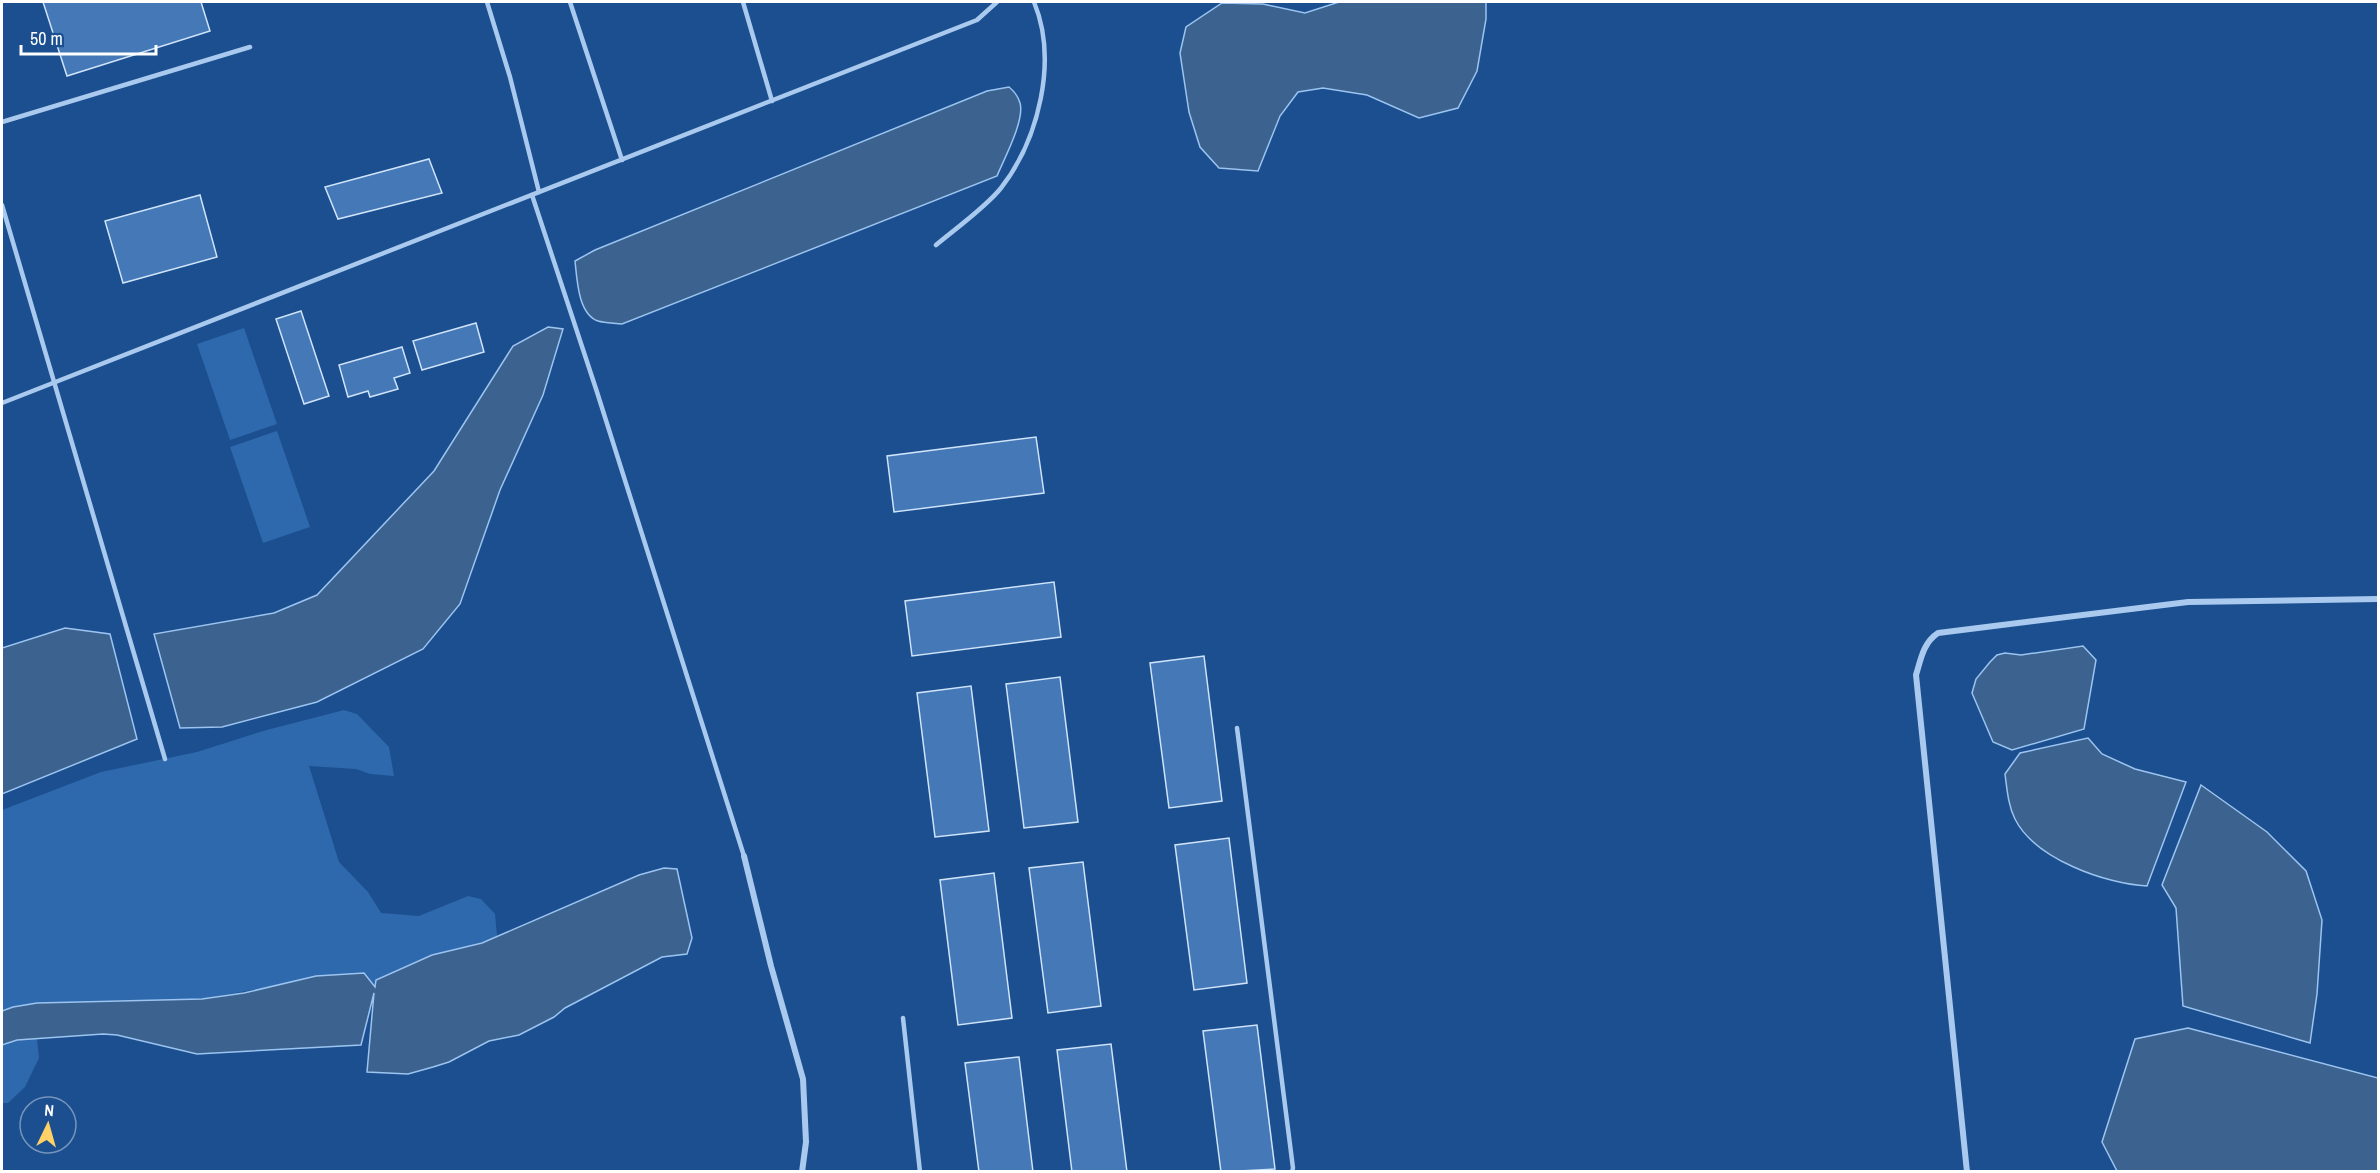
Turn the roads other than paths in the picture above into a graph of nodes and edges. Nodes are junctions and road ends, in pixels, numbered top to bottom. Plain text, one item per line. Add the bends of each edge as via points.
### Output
1 (487, 2) edge
2 (570, 2) edge
3 (743, 2) edge
4 (997, 2) edge
5 (1034, 2) edge
6 (250, 47) dead end
7 (772, 101) junction
8 (2, 122) edge
9 (622, 160) junction
10 (539, 192) junction
11 (532, 195) junction
12 (2, 205) edge
13 (936, 245) dead end
14 (53, 383) junction
15 (2, 403) edge
16 (2379, 599) edge
17 (1237, 728) dead end
18 (165, 759) dead end
19 (744, 856) joint
20 (903, 1018) dead end
21 (802, 1172) edge
22 (920, 1172) edge
23 (1292, 1172) edge
24 (1967, 1172) edge

1 - 10 lane
2 - 9 lane
3 - 7 lane
4 - 7 lane via 977,20
5 - 13 lane via 1044,61 1030,137 1000,189
6 - 8 lane
7 - 9 lane
9 - 10 lane
10 - 11 lane
11 - 14 lane
11 - 19 lane
12 - 14 lane
14 - 15 lane
14 - 18 lane
16 - 24 street via 2188,602 1938,633 1930,639 1916,675
17 - 23 lane
19 - 21 street via 803,1079 806,1142
20 - 22 lane

